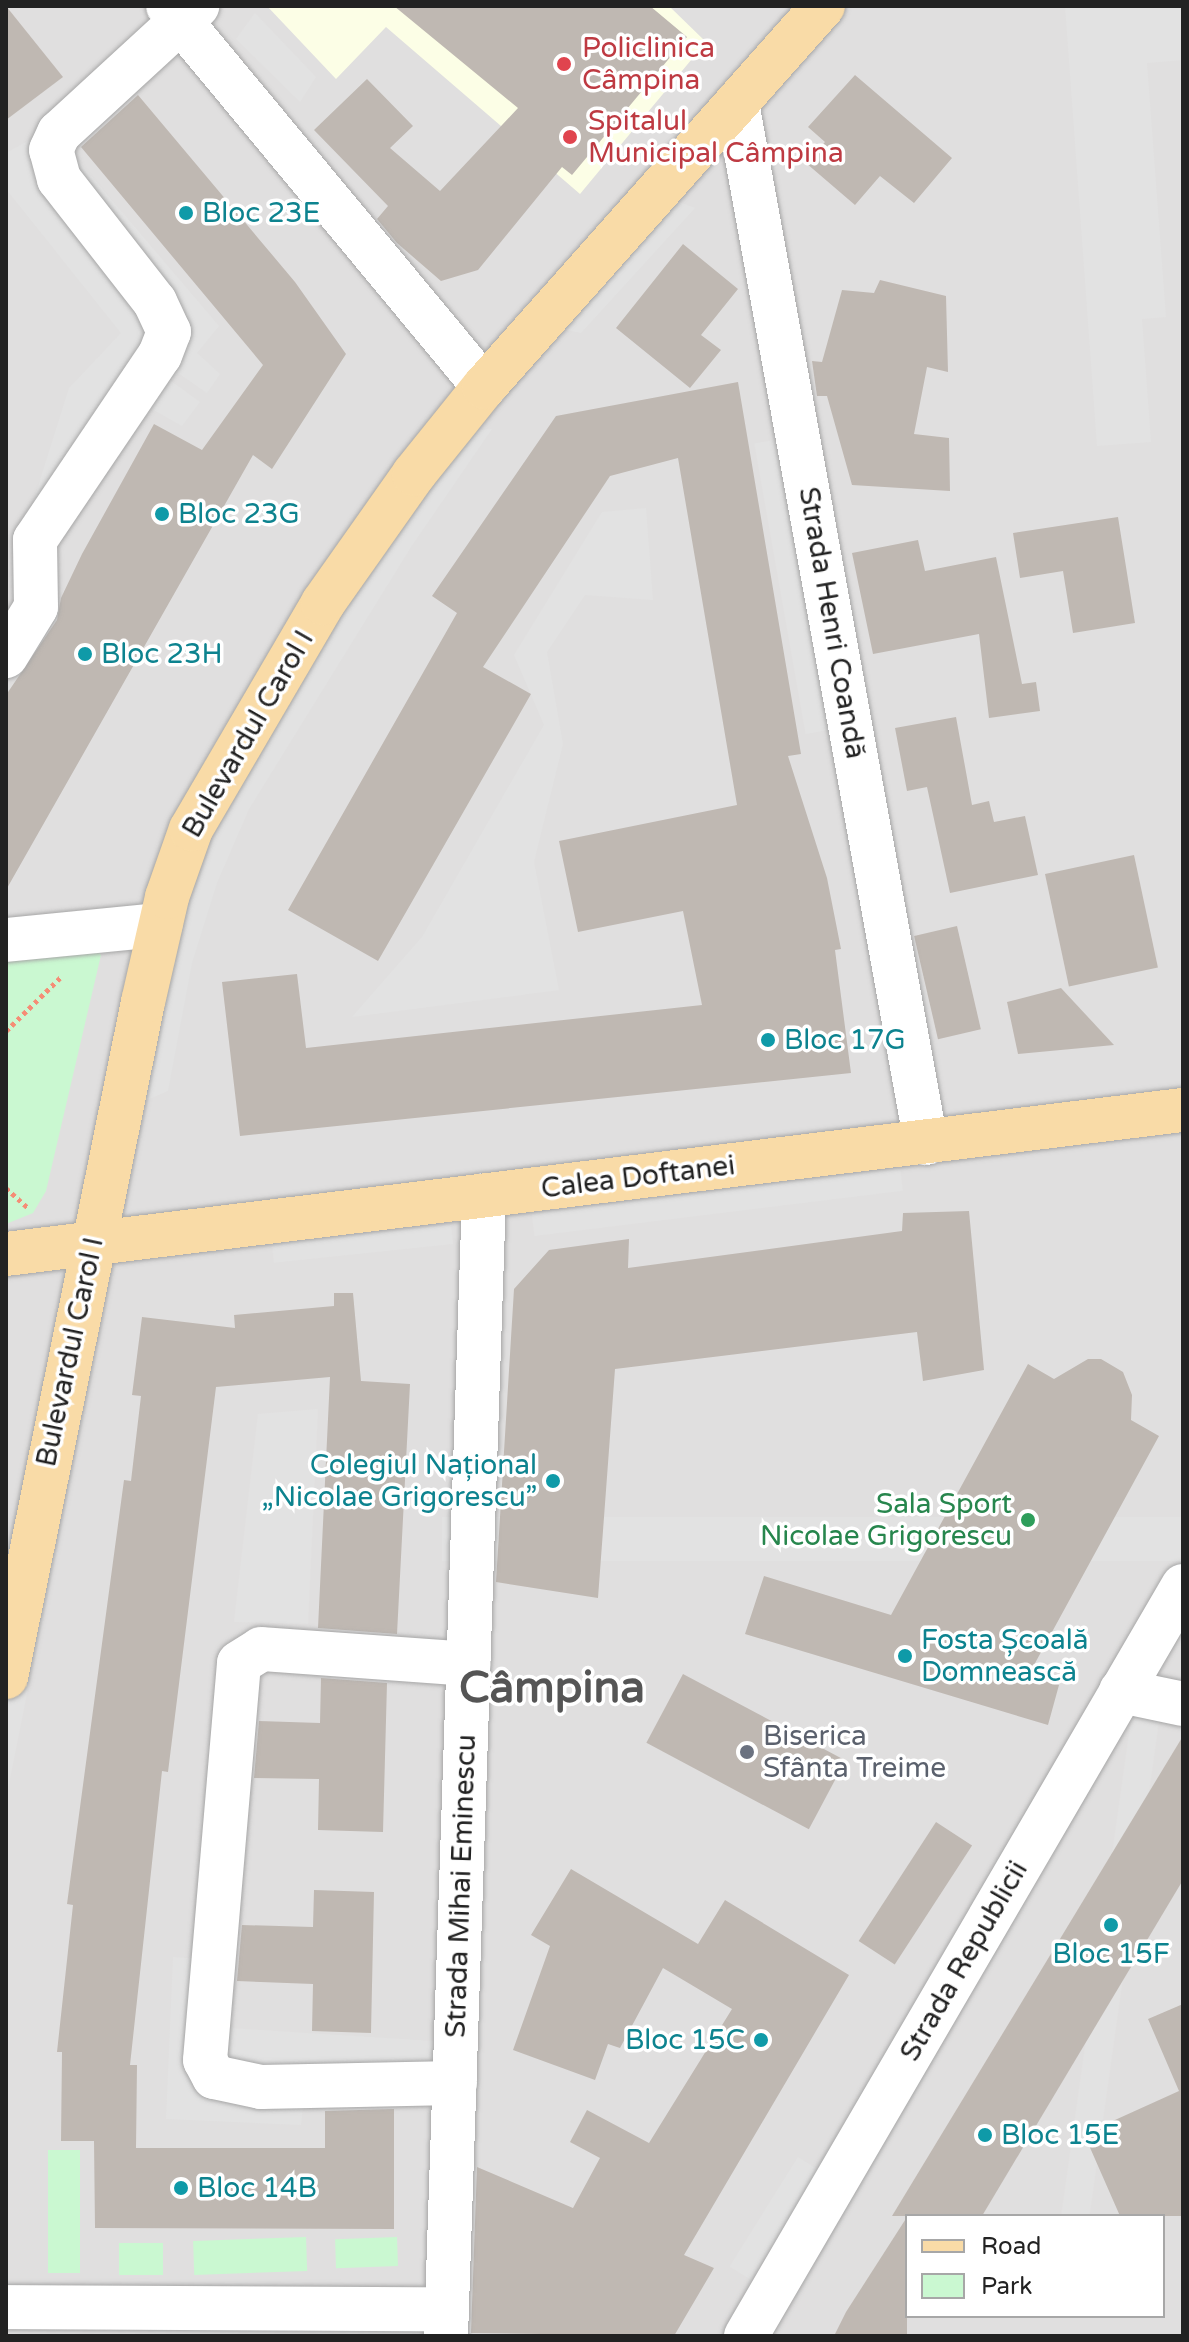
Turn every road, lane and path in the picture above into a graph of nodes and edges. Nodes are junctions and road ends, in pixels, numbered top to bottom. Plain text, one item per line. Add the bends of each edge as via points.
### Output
1 (823, 6) edge
2 (182, 11) edge
3 (737, 103) junction
4 (484, 387) junction
5 (6, 656) edge
6 (160, 925) junction
7 (108, 930) junction
8 (6, 940) edge
9 (6, 1031) edge
10 (1183, 1110) edge
11 (926, 1143) junction
12 (6, 1188) edge
13 (484, 1196) junction
14 (33, 1213) dead end
15 (93, 1241) junction
16 (6, 1254) edge
17 (1183, 1586) edge
18 (468, 1664) junction
19 (6, 1677) edge
20 (1121, 1691) junction
21 (1183, 1704) edge
22 (455, 2083) junction
23 (6, 2307) edge
24 (446, 2322) edge
25 (746, 2336) edge

1 - 3 main road, Bulevardul Carol I
2 - 4 street
2 - 5 street via 59,133 51,150 59,179 164,315 169,332 167,344 35,540 36,607
3 - 4 main road, Bulevardul Carol I
3 - 11 street, Strada Henri Coandă
4 - 6 main road, Bulevardul Carol I via 358,552 208,793 175,868
6 - 7 street
6 - 15 main road, Bulevardul Carol I
7 - 8 street
7 - 9 path
10 - 11 main road, Calea Doftanei
11 - 13 main road, Calea Doftanei
12 - 14 path
13 - 15 main road, Calea Doftanei
13 - 18 street, Strada Mihai Eminescu
15 - 16 main road, Calea Doftanei
15 - 19 main road, Bulevardul Carol I
17 - 20 street, Strada Republicii
18 - 22 street, Strada Mihai Eminescu
18 - 22 street via 261,1649 239,1663 205,2060 214,2077 261,2087
20 - 21 street
20 - 25 street, Strada Republicii
22 - 24 street, Strada Mihai Eminescu
23 - 24 street

